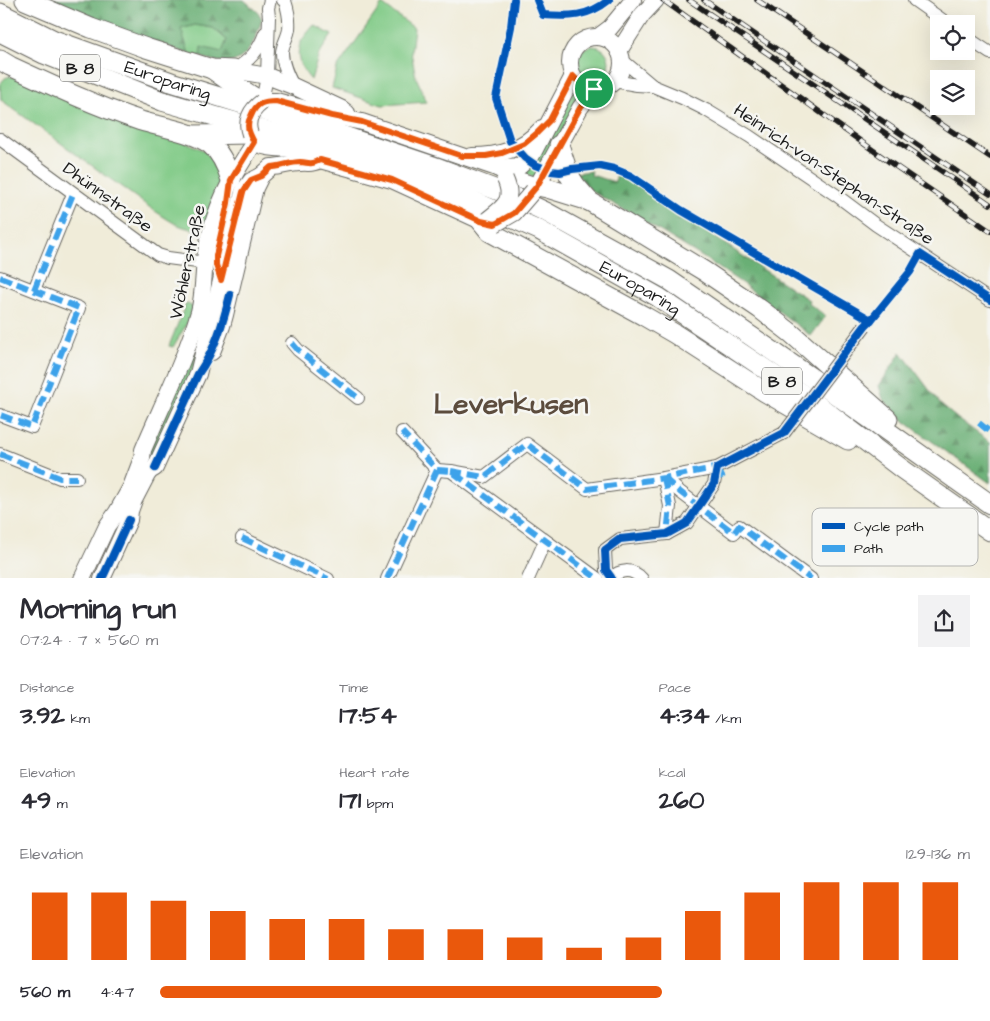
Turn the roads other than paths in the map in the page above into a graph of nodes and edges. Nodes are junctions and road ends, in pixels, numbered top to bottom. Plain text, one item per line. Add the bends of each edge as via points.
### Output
1 (26, 0) edge
2 (270, 0) edge
3 (283, 0) edge
4 (634, 0) edge
5 (656, 0) edge
6 (914, 0) edge
7 (0, 13) edge
8 (935, 15) edge
9 (268, 26) junction
10 (0, 32) edge
11 (598, 37) junction
12 (975, 43) edge
13 (990, 53) edge
14 (620, 55) junction
15 (0, 60) edge
16 (212, 69) junction
17 (233, 70) junction
18 (267, 76) junction
19 (573, 76) junction
20 (614, 81) junction
21 (293, 86) junction
22 (653, 86) junction
23 (594, 89) junction
24 (262, 102) junction
25 (550, 120) junction
26 (362, 122) junction
27 (190, 135) junction
28 (252, 138) junction
29 (0, 139) edge
30 (560, 145) junction
31 (462, 156) junction
32 (320, 160) junction
33 (501, 173) junction
34 (261, 176) junction
35 (231, 180) junction
36 (535, 188) junction
37 (73, 194) junction
38 (589, 201) junction
39 (488, 222) junction
40 (205, 263) junction
41 (0, 277) edge
42 (221, 280) junction
43 (34, 290) junction
44 (230, 295) junction
45 (990, 300) edge
46 (864, 326) dead end
47 (295, 346) dead end
48 (198, 374) junction
49 (358, 398) dead end
50 (0, 415) edge
51 (402, 432) dead end
52 (0, 454) edge
53 (717, 468) junction
54 (902, 469) junction
55 (437, 470) junction
56 (451, 471) junction
57 (77, 478) dead end
58 (664, 478) junction
59 (956, 480) junction
60 (724, 482) dead end
61 (990, 504) edge
62 (699, 507) junction
63 (956, 508) edge
64 (978, 523) edge
65 (990, 532) edge
66 (667, 534) junction
67 (242, 538) dead end
68 (546, 541) junction
69 (82, 578) edge
70 (102, 578) edge
71 (328, 578) edge
72 (387, 578) edge
73 (528, 578) edge
74 (598, 578) edge
75 (610, 578) edge
76 (642, 578) edge
77 (811, 578) edge

1 - 16 highway via 110,35
2 - 9 street
3 - 21 street via 289,13 289,30 282,54
4 - 11 main road
5 - 14 main road via 642,15
6 - 8 street
7 - 59 highway, Europaring / B 8 via 54,40 171,82 436,167 546,212 669,280
9 - 17 street via 255,53
9 - 18 street
10 - 54 highway, Europaring / B 8 via 44,54 162,101 431,182 539,230 658,297 814,402
11 - 14 main road via 614,44
11 - 19 main road via 580,42 574,49 570,58
12 - 13 street
14 - 20 main road via 621,67
14 - 22 street, Heinrich-von-Stephan-Straße
15 - 27 highway via 92,103
16 - 17 highway
16 - 24 highway
17 - 18 main road, Europaring
18 - 21 main road, Europaring
18 - 24 street
19 - 23 main road via 586,87
19 - 25 main road
20 - 22 street, Heinrich-von-Stephan-Straße
20 - 23 main road
21 - 26 main road, Europaring
22 - 45 street, Heinrich-von-Stephan-Straße via 698,106 749,136
23 - 30 main road
24 - 26 main road, Europaring via 276,101
24 - 28 main road, bridge via 254,108 248,122
25 - 31 main road via 524,144 502,153
25 - 33 main road via 532,155 520,166
26 - 31 main road, Europaring
27 - 28 highway via 229,134
27 - 35 highway via 218,152
28 - 32 main road via 260,145 303,150 315,154
28 - 35 main road, Wöhlerstraße
29 - 37 street, Dhünnstraße
30 - 36 main road
30 - 38 highway via 569,175
31 - 33 main road, Europaring
32 - 34 main road, Wöhlerstraße via 311,164 299,162 271,167
32 - 39 main road via 392,180
33 - 36 main road, Europaring
33 - 39 main road, bridge via 509,188 508,200
34 - 42 main road, Wöhlerstraße via 251,180 243,192
34 - 44 main road via 255,188
35 - 40 main road, Wöhlerstraße via 216,212
35 - 42 main road via 216,256
36 - 38 highway via 547,188
36 - 39 main road, bridge via 514,213
37 - 40 street, Dhünnstraße via 158,255
37 - 43 street
38 - 59 highway via 704,272 792,333
39 - 54 highway via 490,232 644,316 765,392
40 - 69 main road, Wöhlerstraße via 199,312 184,355 143,450 136,454 116,492 107,526
41 - 43 street
42 - 44 main road
42 - 48 main road, Wöhlerstraße
43 - 50 street via 79,308 32,427
44 - 48 main road via 217,339
46 - 53 street, bridge via 784,433
47 - 49 street
48 - 70 main road, Wöhlerstraße via 155,468 155,481 142,510 129,520
51 - 55 street
52 - 57 street via 60,478
53 - 58 street
53 - 60 street
53 - 62 street via 714,484
54 - 63 highway, Europaring / B 8
55 - 56 street
55 - 72 street
56 - 58 street via 484,477 527,444 587,489
56 - 68 street
58 - 62 street
58 - 66 street via 670,506
59 - 61 highway, Europaring / B 8
62 - 66 street via 687,523
62 - 77 street via 734,533 739,526
64 - 65 highway, Europaring / B 8
66 - 75 street via 620,539 605,550 606,570
67 - 71 street
68 - 73 street
68 - 74 street
75 - 76 street via 616,573 630,571

